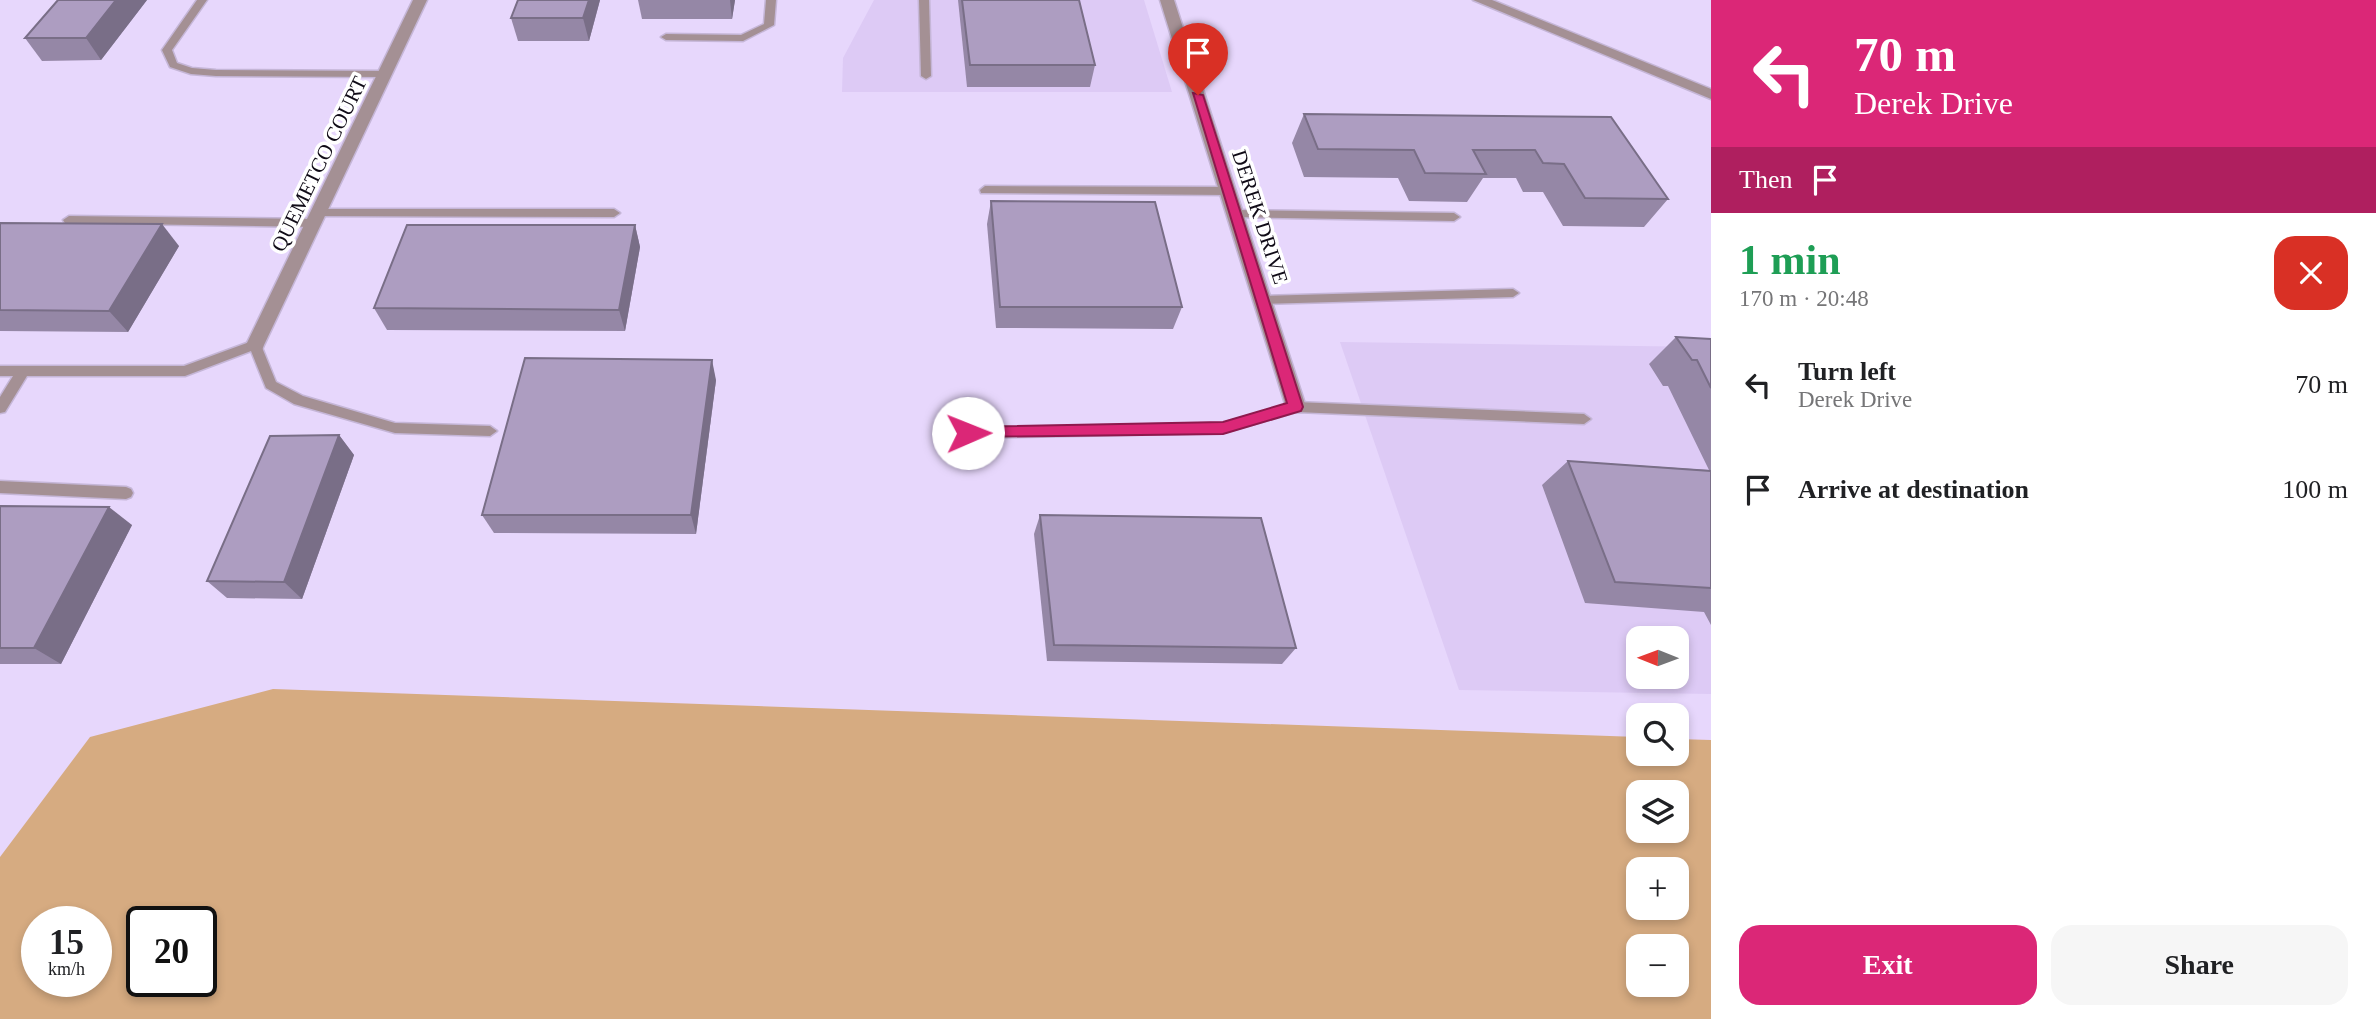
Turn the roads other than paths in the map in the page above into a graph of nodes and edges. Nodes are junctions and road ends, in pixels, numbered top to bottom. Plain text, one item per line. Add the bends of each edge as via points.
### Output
1 (202, 0) edge
2 (420, 0) edge
3 (771, 0) edge
4 (924, 0) edge
5 (1167, 0) edge
6 (1480, 0) edge
7 (666, 37) dead end
8 (385, 74) junction
9 (926, 76) dead end
10 (1711, 94) edge
11 (985, 190) dead end
12 (1228, 191) junction
13 (614, 213) dead end
14 (1235, 214) junction
15 (1454, 216) dead end
16 (316, 218) junction
17 (69, 220) edge
18 (1513, 293) dead end
19 (1262, 300) junction
20 (255, 345) junction
21 (0, 371) edge
22 (23, 371) junction
23 (1296, 407) junction
24 (0, 408) edge
25 (1584, 419) dead end
26 (490, 430) dead end
27 (968, 433) dead end
28 (0, 487) edge
29 (126, 493) dead end

1 - 8 lane via 167,50 173,65 216,73
2 - 8 street, QUEMETCO COURT
3 - 7 lane via 769,25 743,38
4 - 9 lane
5 - 12 street, DEREK DRIVE
6 - 10 street
8 - 16 street, QUEMETCO COURT
11 - 12 lane
12 - 14 street, DEREK DRIVE
13 - 16 lane
14 - 15 lane
14 - 19 street, DEREK DRIVE
16 - 17 lane
16 - 20 street, QUEMETCO COURT
18 - 19 lane
19 - 23 street, DEREK DRIVE
20 - 22 lane via 185,371
20 - 26 lane via 271,385 299,400 395,428
21 - 22 lane
22 - 24 lane
23 - 25 lane
23 - 27 lane via 1223,428
28 - 29 lane

